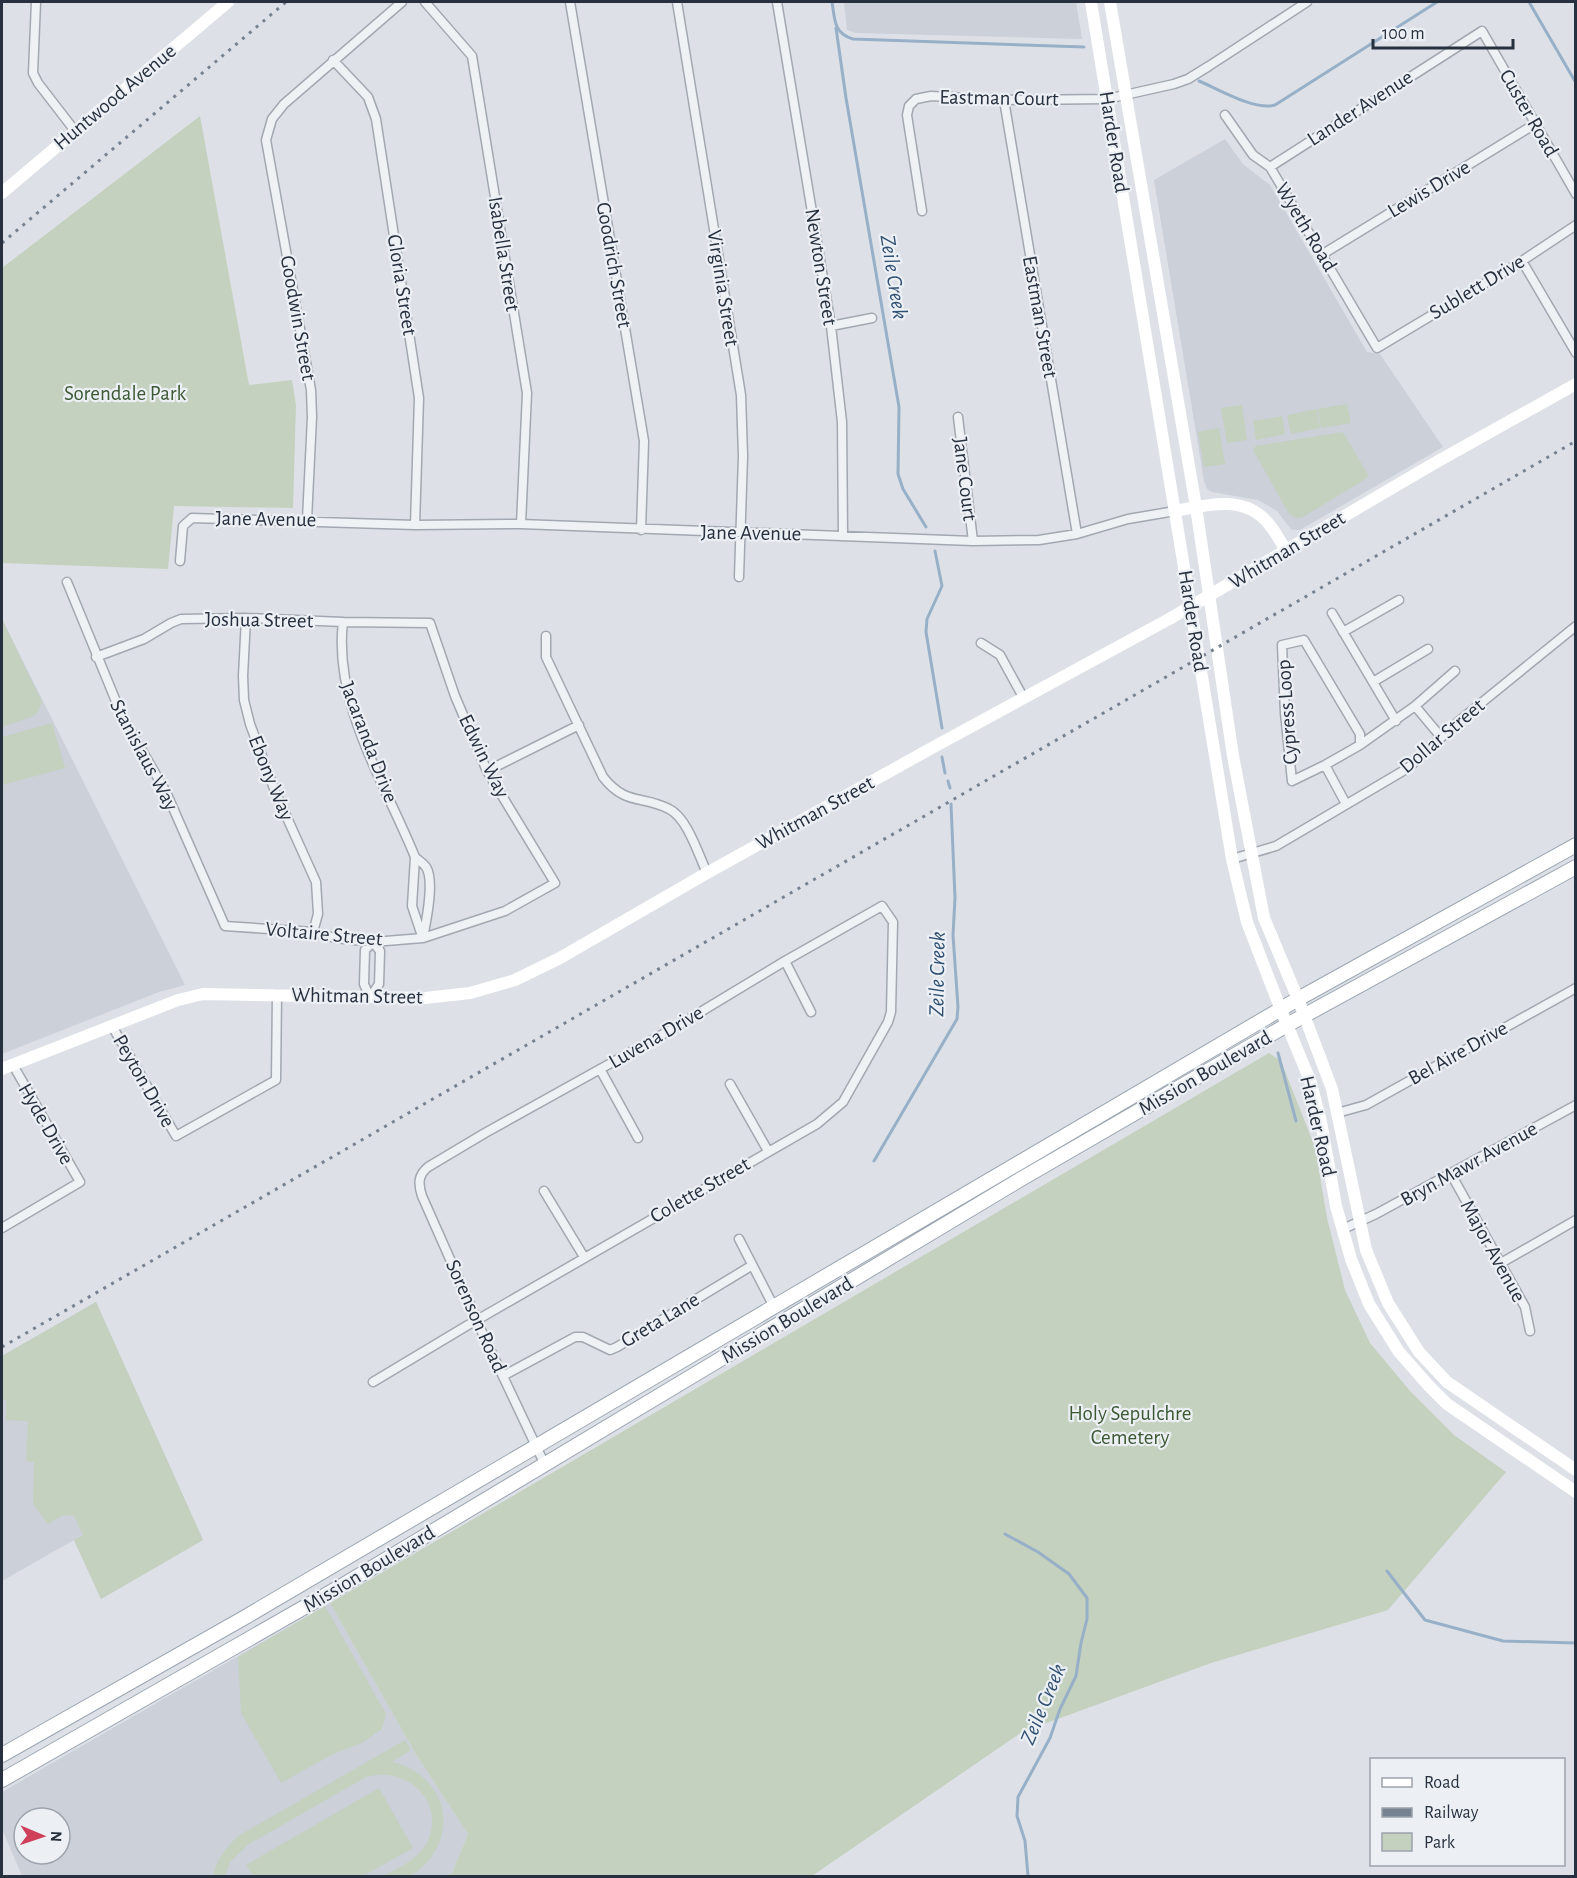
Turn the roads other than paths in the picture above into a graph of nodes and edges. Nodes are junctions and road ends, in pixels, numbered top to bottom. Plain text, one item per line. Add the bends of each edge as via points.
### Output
1 (36, 2) edge
2 (228, 2) edge
3 (402, 2) edge
4 (425, 2) edge
5 (570, 2) edge
6 (677, 2) edge
7 (777, 2) edge
8 (1090, 2) edge
9 (1110, 2) edge
10 (1308, 2) edge
11 (1482, 31) joint
12 (333, 60) junction
13 (1126, 96) junction
14 (1107, 99) junction
15 (1004, 100) junction
16 (1225, 115) dead end
17 (1535, 124) junction
18 (75, 131) junction
19 (1270, 167) junction
20 (2, 193) edge
21 (1575, 194) edge
22 (922, 211) dead end
23 (1575, 225) edge
24 (1323, 254) junction
25 (1522, 261) junction
26 (872, 318) dead end
27 (831, 326) junction
28 (1377, 348) joint
29 (1575, 353) edge
30 (1575, 384) edge
31 (958, 417) dead end
32 (1196, 507) junction
33 (1175, 511) junction
34 (307, 520) junction
35 (521, 524) junction
36 (415, 525) junction
37 (641, 530) junction
38 (742, 533) junction
39 (1077, 534) junction
40 (843, 535) junction
41 (973, 541) junction
42 (1286, 550) junction
43 (180, 561) dead end
44 (739, 577) dead end
45 (67, 582) dead end
46 (1399, 600) dead end
47 (1332, 613) dead end
48 (246, 618) junction
49 (343, 622) junction
50 (430, 622) joint
51 (1575, 626) edge
52 (1343, 632) junction
53 (546, 636) dead end
54 (981, 643) dead end
55 (1428, 649) dead end
56 (96, 657) junction
57 (1455, 671) dead end
58 (1373, 682) junction
59 (1023, 697) junction
60 (1415, 706) junction
61 (1396, 721) junction
62 (579, 725) junction
63 (1441, 737) junction
64 (1360, 744) junction
65 (1324, 765) junction
66 (487, 771) junction
67 (1346, 804) junction
68 (1575, 845) edge
69 (1252, 852) junction
70 (415, 857) junction
71 (1232, 859) junction
72 (1575, 867) edge
73 (707, 873) junction
74 (555, 883) joint
75 (882, 906) joint
76 (225, 926) joint
77 (314, 932) junction
78 (423, 938) junction
79 (373, 942) junction
80 (785, 961) junction
81 (1575, 988) edge
82 (277, 995) junction
83 (370, 998) junction
84 (1298, 999) junction
85 (1281, 1010) junction
86 (811, 1012) dead end
87 (1304, 1017) junction
88 (1287, 1025) junction
89 (112, 1026) junction
90 (7, 1067) edge
91 (600, 1069) junction
92 (730, 1084) dead end
93 (1575, 1105) edge
94 (1337, 1113) junction
95 (638, 1138) dead end
96 (768, 1151) junction
97 (1021, 1162) junction
98 (428, 1167) joint
99 (1451, 1174) junction
100 (544, 1191) dead end
101 (975, 1208) junction
102 (1575, 1220) edge
103 (1361, 1222) junction
104 (2, 1228) edge
105 (1343, 1229) junction
106 (739, 1239) dead end
107 (584, 1257) junction
108 (1501, 1263) junction
109 (751, 1266) junction
110 (774, 1307) junction
111 (477, 1320) junction
112 (1530, 1331) dead end
113 (502, 1376) junction
114 (373, 1382) dead end
115 (535, 1446) junction
116 (545, 1465) junction
117 (1575, 1470) edge
118 (1575, 1492) edge
119 (287, 1593) junction
120 (252, 1637) junction
121 (2, 1755) edge
122 (2, 1780) edge

1 - 18 street via 33,73
2 - 18 street, Huntwood Avenue
3 - 12 street
4 - 35 street, Isabella Street via 472,56 527,393
5 - 37 street, Goodrich Street via 644,441
6 - 38 street, Virginia Street via 741,395
7 - 27 street, Newton Street
8 - 14 street, Harder Road
9 - 13 street, Harder Road
10 - 13 street, Eastman Court via 1188,79
11 - 17 street, Custer Road
11 - 19 street, Lander Avenue
12 - 34 street, Goodwin Street via 284,104 272,119 267,140 311,390
12 - 36 street, Gloria Street via 368,98 376,119 419,398
13 - 14 street, Eastman Court
13 - 32 street, Harder Road
14 - 15 street, Eastman Court
14 - 33 street, Harder Road
15 - 22 street, Eastman Court via 931,96 916,99 909,106 908,126
15 - 39 street, Eastman Street
16 - 19 street, Wyeth Road via 1253,155
17 - 21 street, Custer Road
17 - 24 street, Lewis Drive
18 - 20 street, Huntwood Avenue
19 - 24 street, Wyeth Road
23 - 25 street, Sublett Drive
24 - 28 street, Wyeth Road
25 - 28 street, Sublett Drive
25 - 29 street
26 - 27 street
27 - 40 street, Newton Street via 842,422
30 - 42 street, Whitman Street
31 - 41 street, Jane Court
32 - 33 street, Jane Avenue
32 - 42 street, Jane Avenue via 1248,507 1268,522
32 - 69 street, Harder Road via 1233,756
33 - 39 street, Jane Avenue
33 - 71 street, Harder Road
34 - 36 street, Jane Avenue
34 - 43 street, Jane Avenue via 192,518 183,526
35 - 36 street, Jane Avenue
35 - 37 street, Jane Avenue
37 - 38 street, Jane Avenue
38 - 40 street, Jane Avenue
38 - 44 street, Virginia Street
39 - 41 street, Jane Avenue via 1039,540
40 - 41 street, Jane Avenue
42 - 59 street, Whitman Street, bridge via 1171,618
45 - 56 street, Stanislaus Way
46 - 52 street
47 - 52 street
48 - 49 street, Joshua Street
48 - 56 street, Joshua Street via 171,622 144,639
48 - 77 street, Ebony Way via 244,700 275,791 315,882 318,914
49 - 50 street, Joshua Street
49 - 70 street, Jacaranda Drive via 340,645 348,695
50 - 66 street, Edwin Way via 455,696
51 - 63 street, Dollar Street
52 - 58 street
53 - 62 street via 546,657
54 - 59 street via 1000,655
55 - 58 street
56 - 76 street, Stanislaus Way via 122,716 166,792
57 - 60 street
58 - 61 street
59 - 73 street, Whitman Street
60 - 61 street
60 - 63 street
61 - 64 street
62 - 66 street
62 - 73 street via 613,790 670,809 687,829
63 - 67 street, Dollar Street via 1408,768
64 - 65 street, Cypress Loop
64 - 65 street, Cypress Loop via 1360,734 1304,640 1282,645 1292,781
65 - 67 street, Cypress Loop
66 - 74 street, Edwin Way
67 - 69 street, Dollar Street via 1276,846
68 - 84 main road, Mission Boulevard
69 - 71 street, Dollar Street
69 - 84 street, Harder Road via 1264,918
70 - 78 street, Jacaranda Drive via 412,906
70 - 78 street, Jacaranda Drive via 426,867 429,878
71 - 85 street, Harder Road via 1247,922
72 - 87 main road, Mission Boulevard
73 - 83 street, Whitman Street via 515,980 448,996
74 - 78 street, Voltaire Street via 505,911
75 - 80 street, Luvena Drive
75 - 96 street, Colette Street via 893,922 893,1003 888,1022 843,1102 817,1125
76 - 77 street, Voltaire Street
77 - 79 street, Voltaire Street
78 - 79 street, Voltaire Street
79 - 83 street via 365,950 364,984
79 - 83 street via 380,951 379,984
80 - 86 street
80 - 91 street, Luvena Drive
81 - 94 street, Bel Aire Drive via 1366,1105
82 - 83 street, Whitman Street
82 - 89 street, Whitman Street via 196,995
82 - 89 street, Peyton Drive via 276,1080 176,1136
84 - 85 main road, Mission Boulevard
84 - 87 street, Harder Road
85 - 88 street, Harder Road
85 - 97 main road, Mission Boulevard
87 - 88 main road, Mission Boulevard
87 - 94 street, Harder Road via 1330,1081
88 - 101 main road, Mission Boulevard
88 - 105 street, Harder Road via 1311,1083
89 - 90 street, Whitman Street
90 - 104 street, Hyde Drive via 80,1182
91 - 95 street
91 - 98 street, Luvena Drive
92 - 96 street
93 - 99 street, Bryn Mawr Avenue
94 - 103 street, Harder Road
96 - 107 street, Colette Street
97 - 101 main road via 1018,1172 988,1190
97 - 110 main road, Mission Boulevard
98 - 111 street, Sorenson Road via 419,1179 419,1187
99 - 103 street, Bryn Mawr Avenue
99 - 108 street, Major Avenue
100 - 107 street
101 - 116 main road, Mission Boulevard
102 - 108 street
103 - 105 street
103 - 117 street, Harder Road via 1366,1250 1388,1303 1419,1352 1447,1382
105 - 118 street, Harder Road via 1369,1304 1418,1374 1462,1415
106 - 109 street
107 - 111 street, Colette Street
108 - 112 street, Major Avenue via 1525,1307
109 - 110 street
109 - 113 street, Greta Lane via 617,1347 609,1350 575,1337
110 - 115 main road, Mission Boulevard
111 - 113 street, Sorenson Road
111 - 114 street, Colette Street
113 - 115 street, Sorenson Road
115 - 116 street, Sorenson Road
115 - 119 main road, Mission Boulevard
116 - 120 main road, Mission Boulevard
119 - 120 main road via 285,1603
119 - 121 main road, Mission Boulevard
120 - 122 main road, Mission Boulevard

